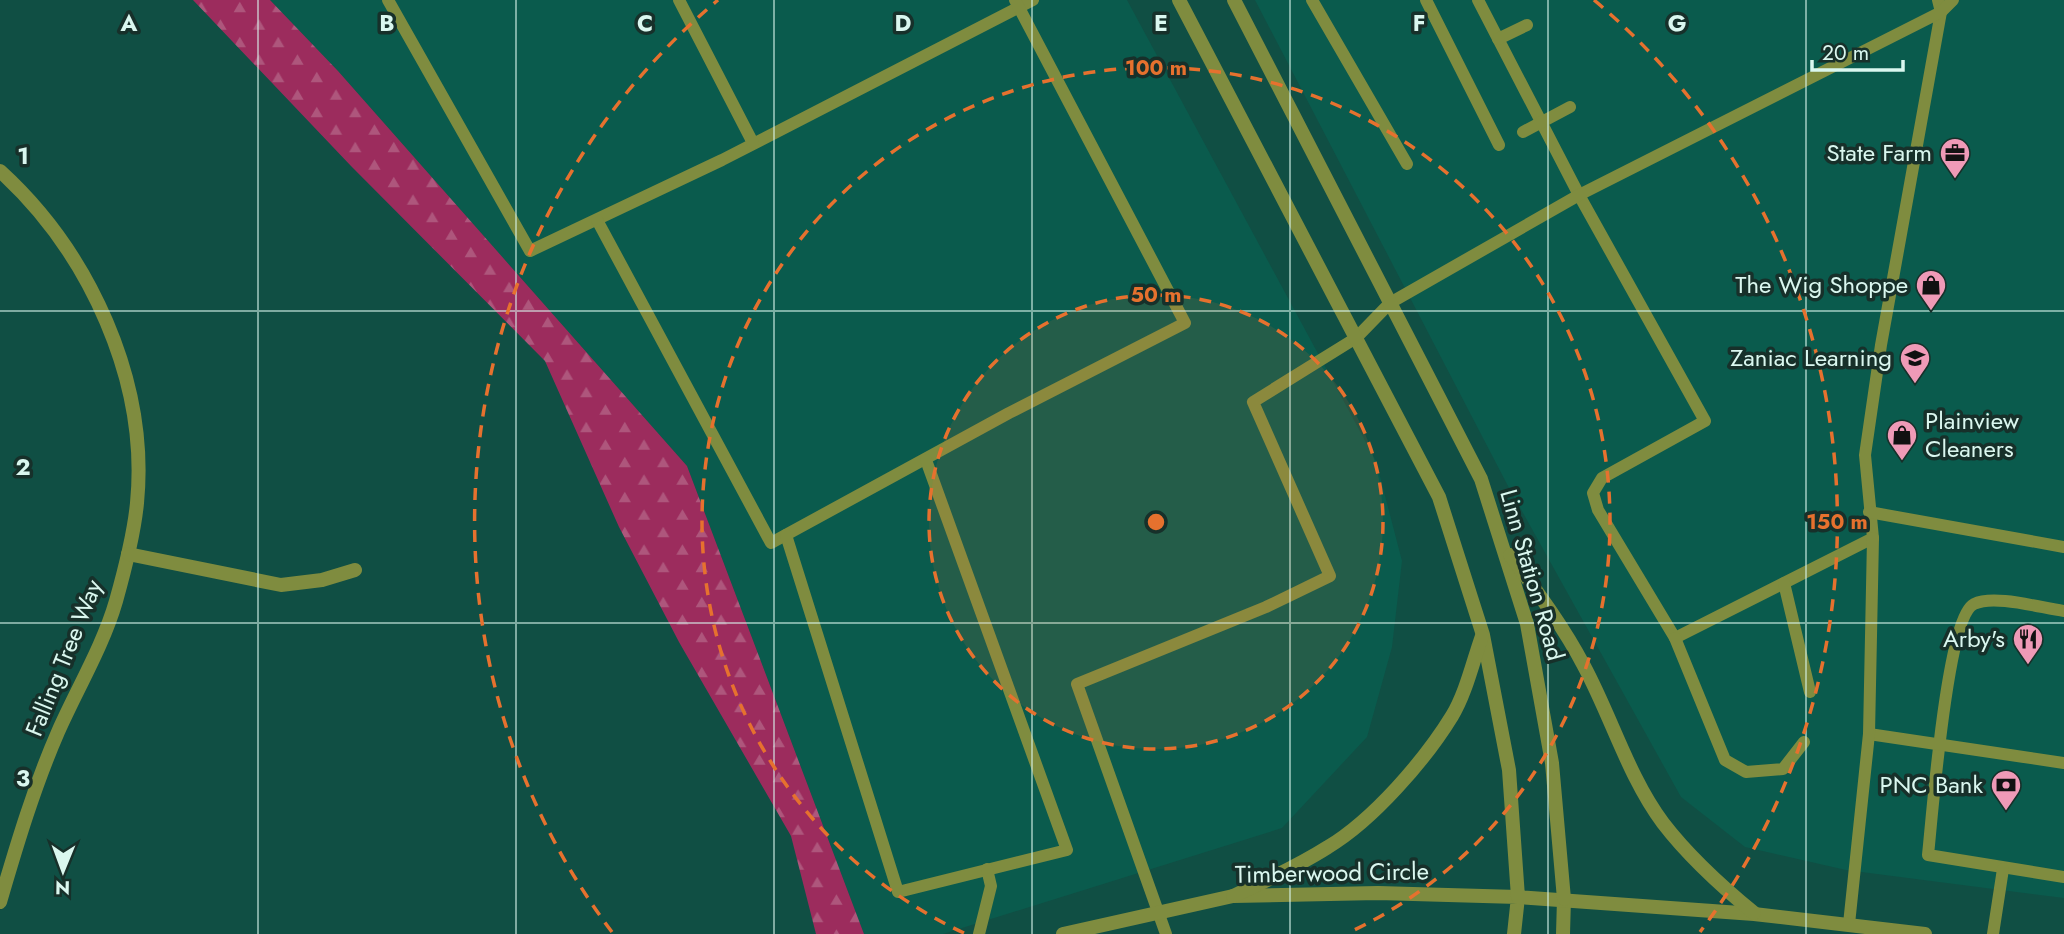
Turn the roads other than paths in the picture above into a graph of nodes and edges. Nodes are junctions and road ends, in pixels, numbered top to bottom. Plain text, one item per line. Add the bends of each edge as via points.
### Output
1 (388, 0) edge
2 (678, 0) edge
3 (1033, 0) edge
4 (1179, 0) edge
5 (1234, 0) edge
6 (1312, 0) edge
7 (1426, 0) edge
8 (1478, 0) edge
9 (1953, 0) edge
10 (1017, 4) edge
11 (1939, 6) edge
12 (1527, 24) dead end
13 (1498, 39) junction
14 (1570, 107) dead end
15 (1541, 121) junction
16 (1522, 132) dead end
17 (753, 143) junction
18 (1499, 145) dead end
19 (1407, 163) dead end
20 (0, 171) edge
21 (1580, 195) junction
22 (597, 220) junction
23 (1390, 303) junction
24 (1356, 338) junction
25 (926, 460) junction
26 (1869, 512) junction
27 (786, 535) junction
28 (1873, 538) junction
29 (1503, 545) junction
30 (2064, 547) edge
31 (128, 554) junction
32 (355, 570) dead end
33 (1784, 583) junction
34 (2064, 611) edge
35 (1483, 635) junction
36 (1675, 638) junction
37 (1810, 692) dead end
38 (1869, 734) junction
39 (1804, 742) dead end
40 (1940, 744) junction
41 (2064, 763) edge
42 (988, 869) junction
43 (2003, 869) junction
44 (2064, 877) edge
45 (1233, 895) junction
46 (1518, 897) junction
47 (1564, 899) junction
48 (0, 902) edge
49 (1158, 911) junction
50 (1754, 914) junction
51 (1849, 924) junction
52 (979, 934) edge
53 (1063, 934) edge
54 (1166, 934) edge
55 (1514, 934) edge
56 (1563, 934) edge
57 (1924, 934) edge
58 (1993, 934) edge

1 - 22 lane via 530,251
2 - 17 lane
3 - 10 lane
4 - 24 street
5 - 23 street, Linn Station Road
6 - 19 lane
7 - 18 lane
8 - 13 lane
9 - 11 lane
10 - 17 lane
10 - 25 lane via 1185,323
11 - 21 lane
11 - 26 lane via 1881,345 1866,455
12 - 13 lane
13 - 15 lane
14 - 15 lane
15 - 16 lane
15 - 21 lane
17 - 22 lane
20 - 31 street, Falling Tree Way via 73,259 96,298 126,375 138,453 137,503
21 - 23 lane
21 - 36 lane via 1705,421 1602,478 1593,493 1598,510
22 - 27 lane via 771,543
23 - 24 lane
23 - 29 street, Linn Station Road via 1481,479
24 - 35 street via 1439,497
24 - 49 lane via 1253,402 1330,576 1077,684
25 - 27 lane
25 - 42 lane via 1066,850
26 - 28 lane
26 - 30 lane
27 - 42 lane via 898,892
28 - 33 lane
28 - 38 lane
29 - 47 street, Linn Station Road via 1527,624 1552,763
29 - 50 street via 1584,665 1662,822 1715,880
31 - 32 street via 281,585
31 - 48 street, Falling Tree Way via 115,604 27,810
33 - 36 lane
33 - 37 lane
34 - 40 lane via 1986,599 1970,606 1958,627
35 - 45 street via 1453,714 1377,806 1331,846
35 - 46 street via 1509,770
36 - 39 lane via 1725,760 1746,772 1783,769
38 - 40 lane
38 - 51 lane
40 - 41 lane
40 - 43 lane via 1928,855
42 - 52 lane via 991,886
43 - 44 lane
43 - 58 lane
45 - 46 street, Timberwood Circle
45 - 49 street, Timberwood Circle
46 - 47 street, Timberwood Circle
46 - 55 street
47 - 50 street
47 - 56 street, Linn Station Road
49 - 53 street, Timberwood Circle
49 - 54 lane
50 - 51 street
51 - 57 street

